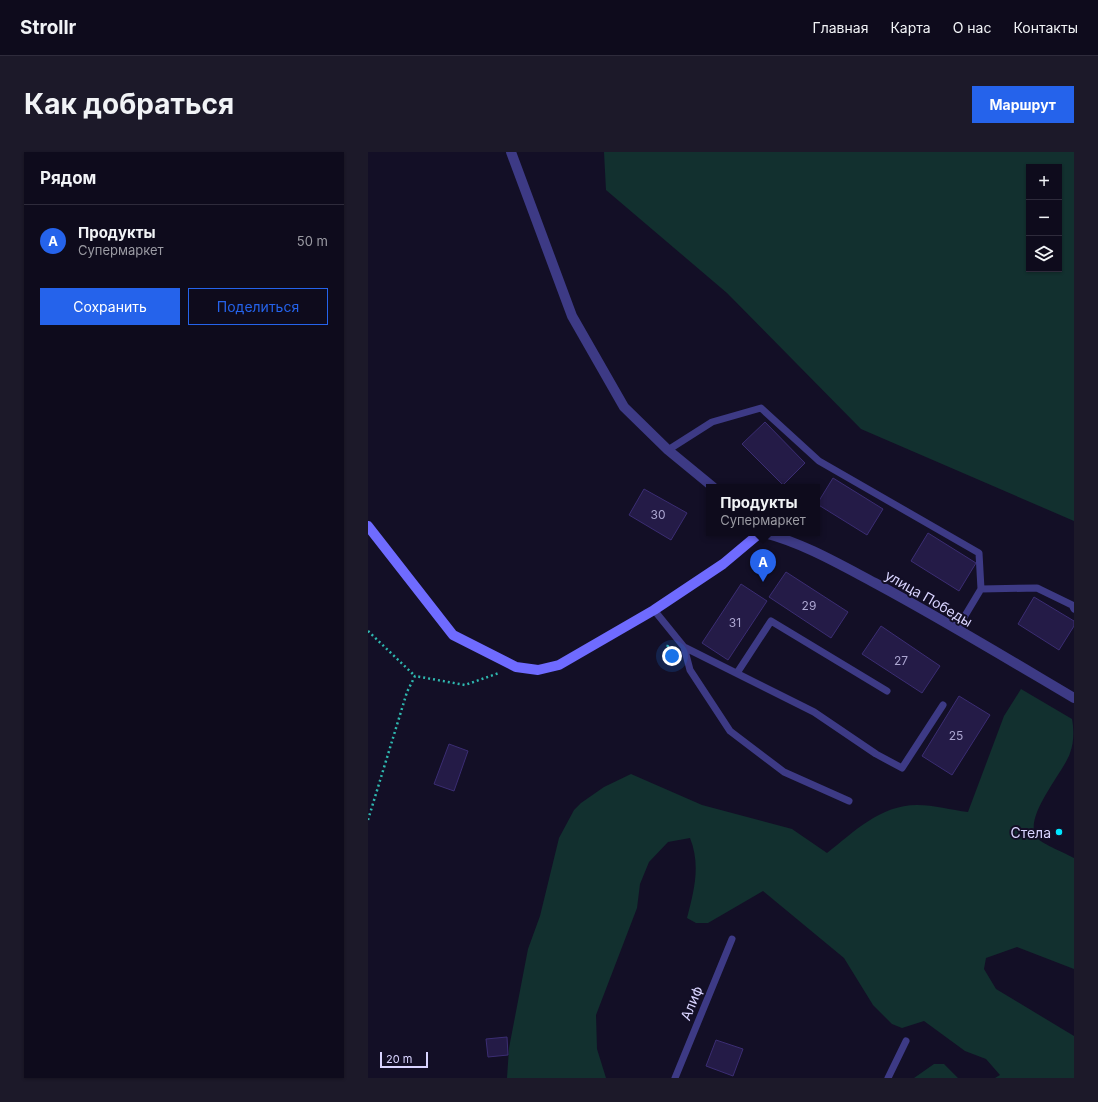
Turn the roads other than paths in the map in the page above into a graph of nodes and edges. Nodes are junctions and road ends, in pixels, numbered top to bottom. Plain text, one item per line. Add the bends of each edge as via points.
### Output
1 (511, 152) edge
2 (668, 450) junction
3 (709, 484) edge
4 (368, 526) edge
5 (756, 536) edge
6 (776, 536) edge
7 (981, 588) junction
8 (1074, 609) edge
9 (654, 610) junction
10 (957, 629) junction
11 (684, 647) junction
12 (737, 673) junction
13 (887, 691) dead end
14 (1074, 698) edge
15 (943, 705) dead end
16 (848, 800) dead end
17 (732, 939) dead end
18 (906, 1041) dead end
19 (675, 1078) edge
20 (888, 1078) edge

1 - 2 street via 572,316 624,407
2 - 3 street
2 - 7 lane via 712,422 761,408 819,460 979,553
4 - 9 street via 453,635 516,667 538,670 559,665
5 - 9 street via 723,564
6 - 10 street, улица Победы via 833,560
7 - 8 lane via 1037,588
7 - 10 lane
9 - 11 lane
10 - 14 street, улица Победы
11 - 12 lane
11 - 16 lane via 690,670 730,731 784,772
12 - 13 lane via 771,621
12 - 15 lane via 814,712 876,754 902,768
17 - 19 lane, Алиф
18 - 20 lane

